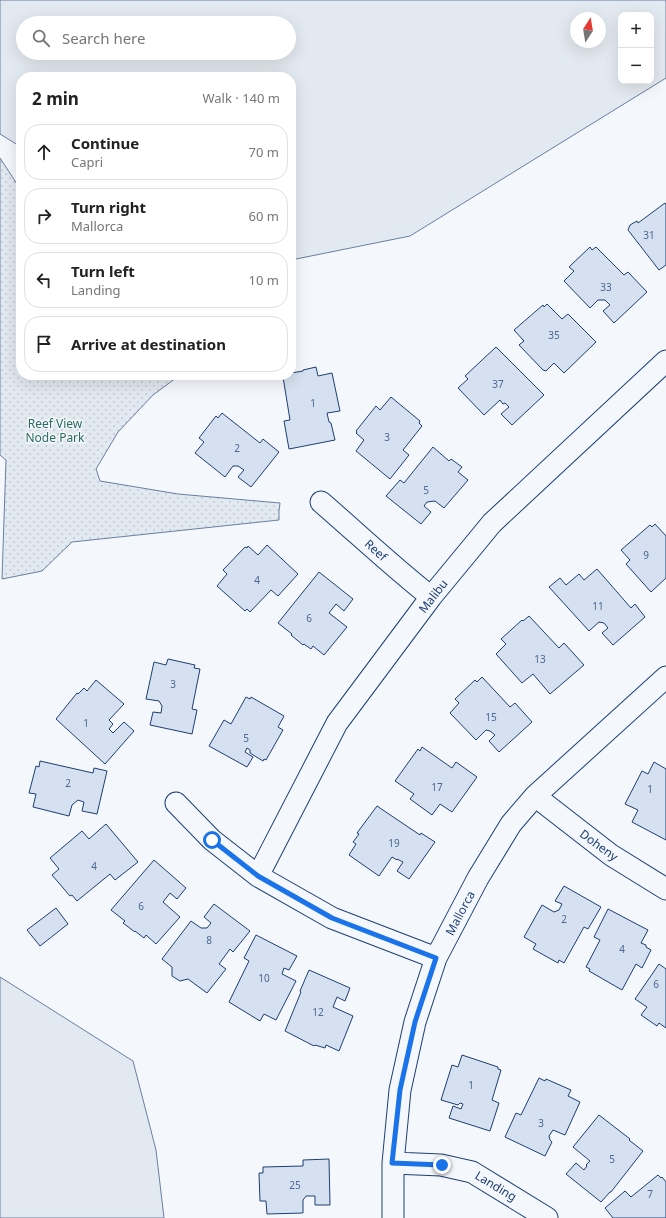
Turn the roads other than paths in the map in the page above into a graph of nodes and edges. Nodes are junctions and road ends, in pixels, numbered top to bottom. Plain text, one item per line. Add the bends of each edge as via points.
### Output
1 (666, 362) edge
2 (321, 502) dead end
3 (431, 597) junction
4 (666, 677) edge
5 (535, 796) junction
6 (176, 803) dead end
7 (258, 876) junction
8 (666, 889) edge
9 (436, 958) junction
10 (392, 1163) junction
11 (393, 1218) edge
12 (547, 1218) edge

1 - 3 street, Malibu via 492,523
2 - 3 street, Reef
3 - 7 street, Malibu via 337,723
4 - 5 street, Mallorca
5 - 8 street, Doheny via 611,855
5 - 9 street, Mallorca via 503,837 478,878
6 - 7 street via 212,840
7 - 9 street via 332,918
9 - 10 street, Mallorca via 415,1022 402,1082
10 - 11 street, Mallorca
10 - 12 street, Landing via 442,1165 472,1172

